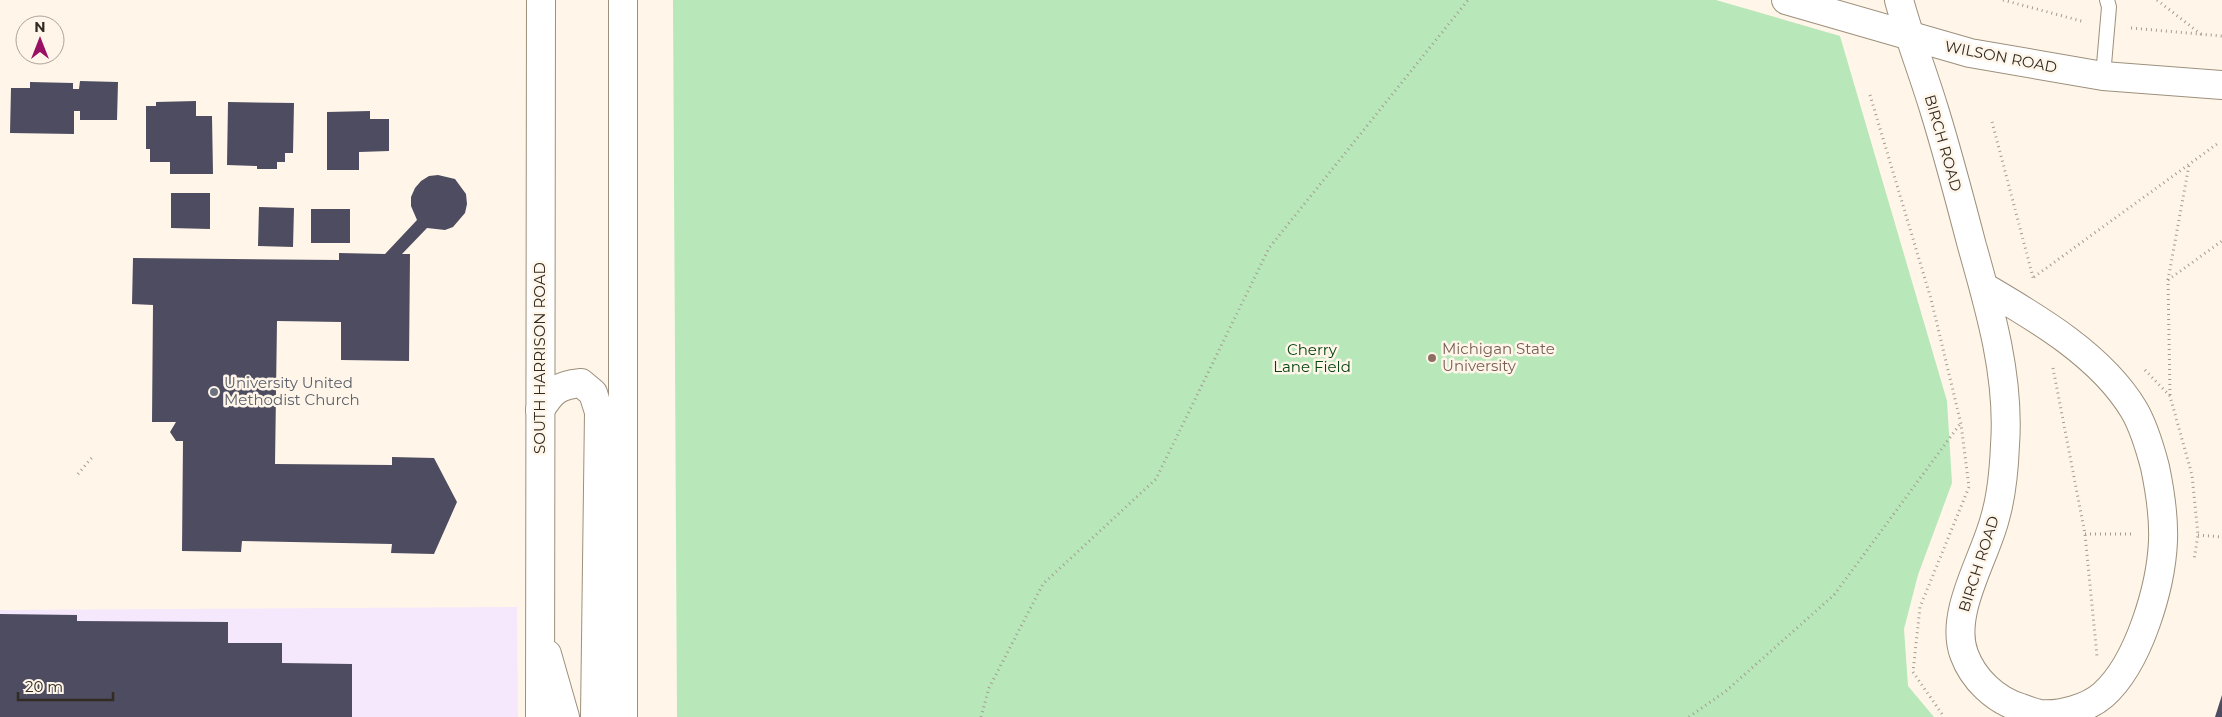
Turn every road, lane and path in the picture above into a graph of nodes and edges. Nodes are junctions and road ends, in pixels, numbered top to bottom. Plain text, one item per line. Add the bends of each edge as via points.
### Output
1 (542, 0) edge
2 (623, 0) edge
3 (1468, 0) edge
4 (1786, 0) edge
5 (1898, 0) edge
6 (2106, 0) edge
7 (2157, 0) edge
8 (2202, 36) dead end
9 (1910, 37) junction
10 (2103, 76) junction
11 (2222, 85) edge
12 (1870, 95) dead end
13 (1992, 122) dead end
14 (2217, 144) dead end
15 (2188, 165) junction
16 (2222, 241) edge
17 (2034, 277) junction
18 (2168, 280) junction
19 (1984, 287) junction
20 (2044, 323) junction
21 (2170, 396) dead end
22 (540, 410) junction
23 (1961, 424) junction
24 (94, 455) dead end
25 (78, 474) dead end
26 (540, 634) junction
27 (2105, 694) junction
28 (540, 717) edge
29 (565, 717) edge
30 (594, 717) edge
31 (623, 717) edge
32 (981, 717) edge
33 (1689, 717) edge
34 (1944, 717) edge

1 - 22 street, SOUTH HARRISON ROAD
2 - 31 street
3 - 32 path via 1269,248 1156,479 1043,584 989,688
4 - 9 street, WILSON ROAD
5 - 9 street, BIRCH ROAD
6 - 10 lane
7 - 8 path
9 - 10 street, WILSON ROAD via 1970,53
9 - 19 street, BIRCH ROAD
10 - 11 street, WILSON ROAD
12 - 23 path via 1931,298
13 - 17 path
14 - 15 path
15 - 17 path
15 - 18 path
16 - 18 path
17 - 20 path
18 - 21 path
19 - 20 street, BIRCH ROAD
19 - 27 street, BIRCH ROAD via 2004,379 2007,429 2003,481 1995,520 1962,614 1963,653 1989,691 2023,709 2041,714 2067,711 2089,704
20 - 27 path via 2085,534 2098,667
20 - 27 street, BIRCH ROAD via 2085,355 2116,385 2136,411 2160,491 2164,534 2157,589 2145,628 2123,670
22 - 26 street, SOUTH HARRISON ROAD
22 - 30 street via 550,394 565,384 581,383 593,393 599,412
23 - 33 path via 1834,596 1726,691
23 - 34 path via 1969,488 1920,607 1913,672
24 - 25 path
26 - 28 street, SOUTH HARRISON ROAD
26 - 29 street

